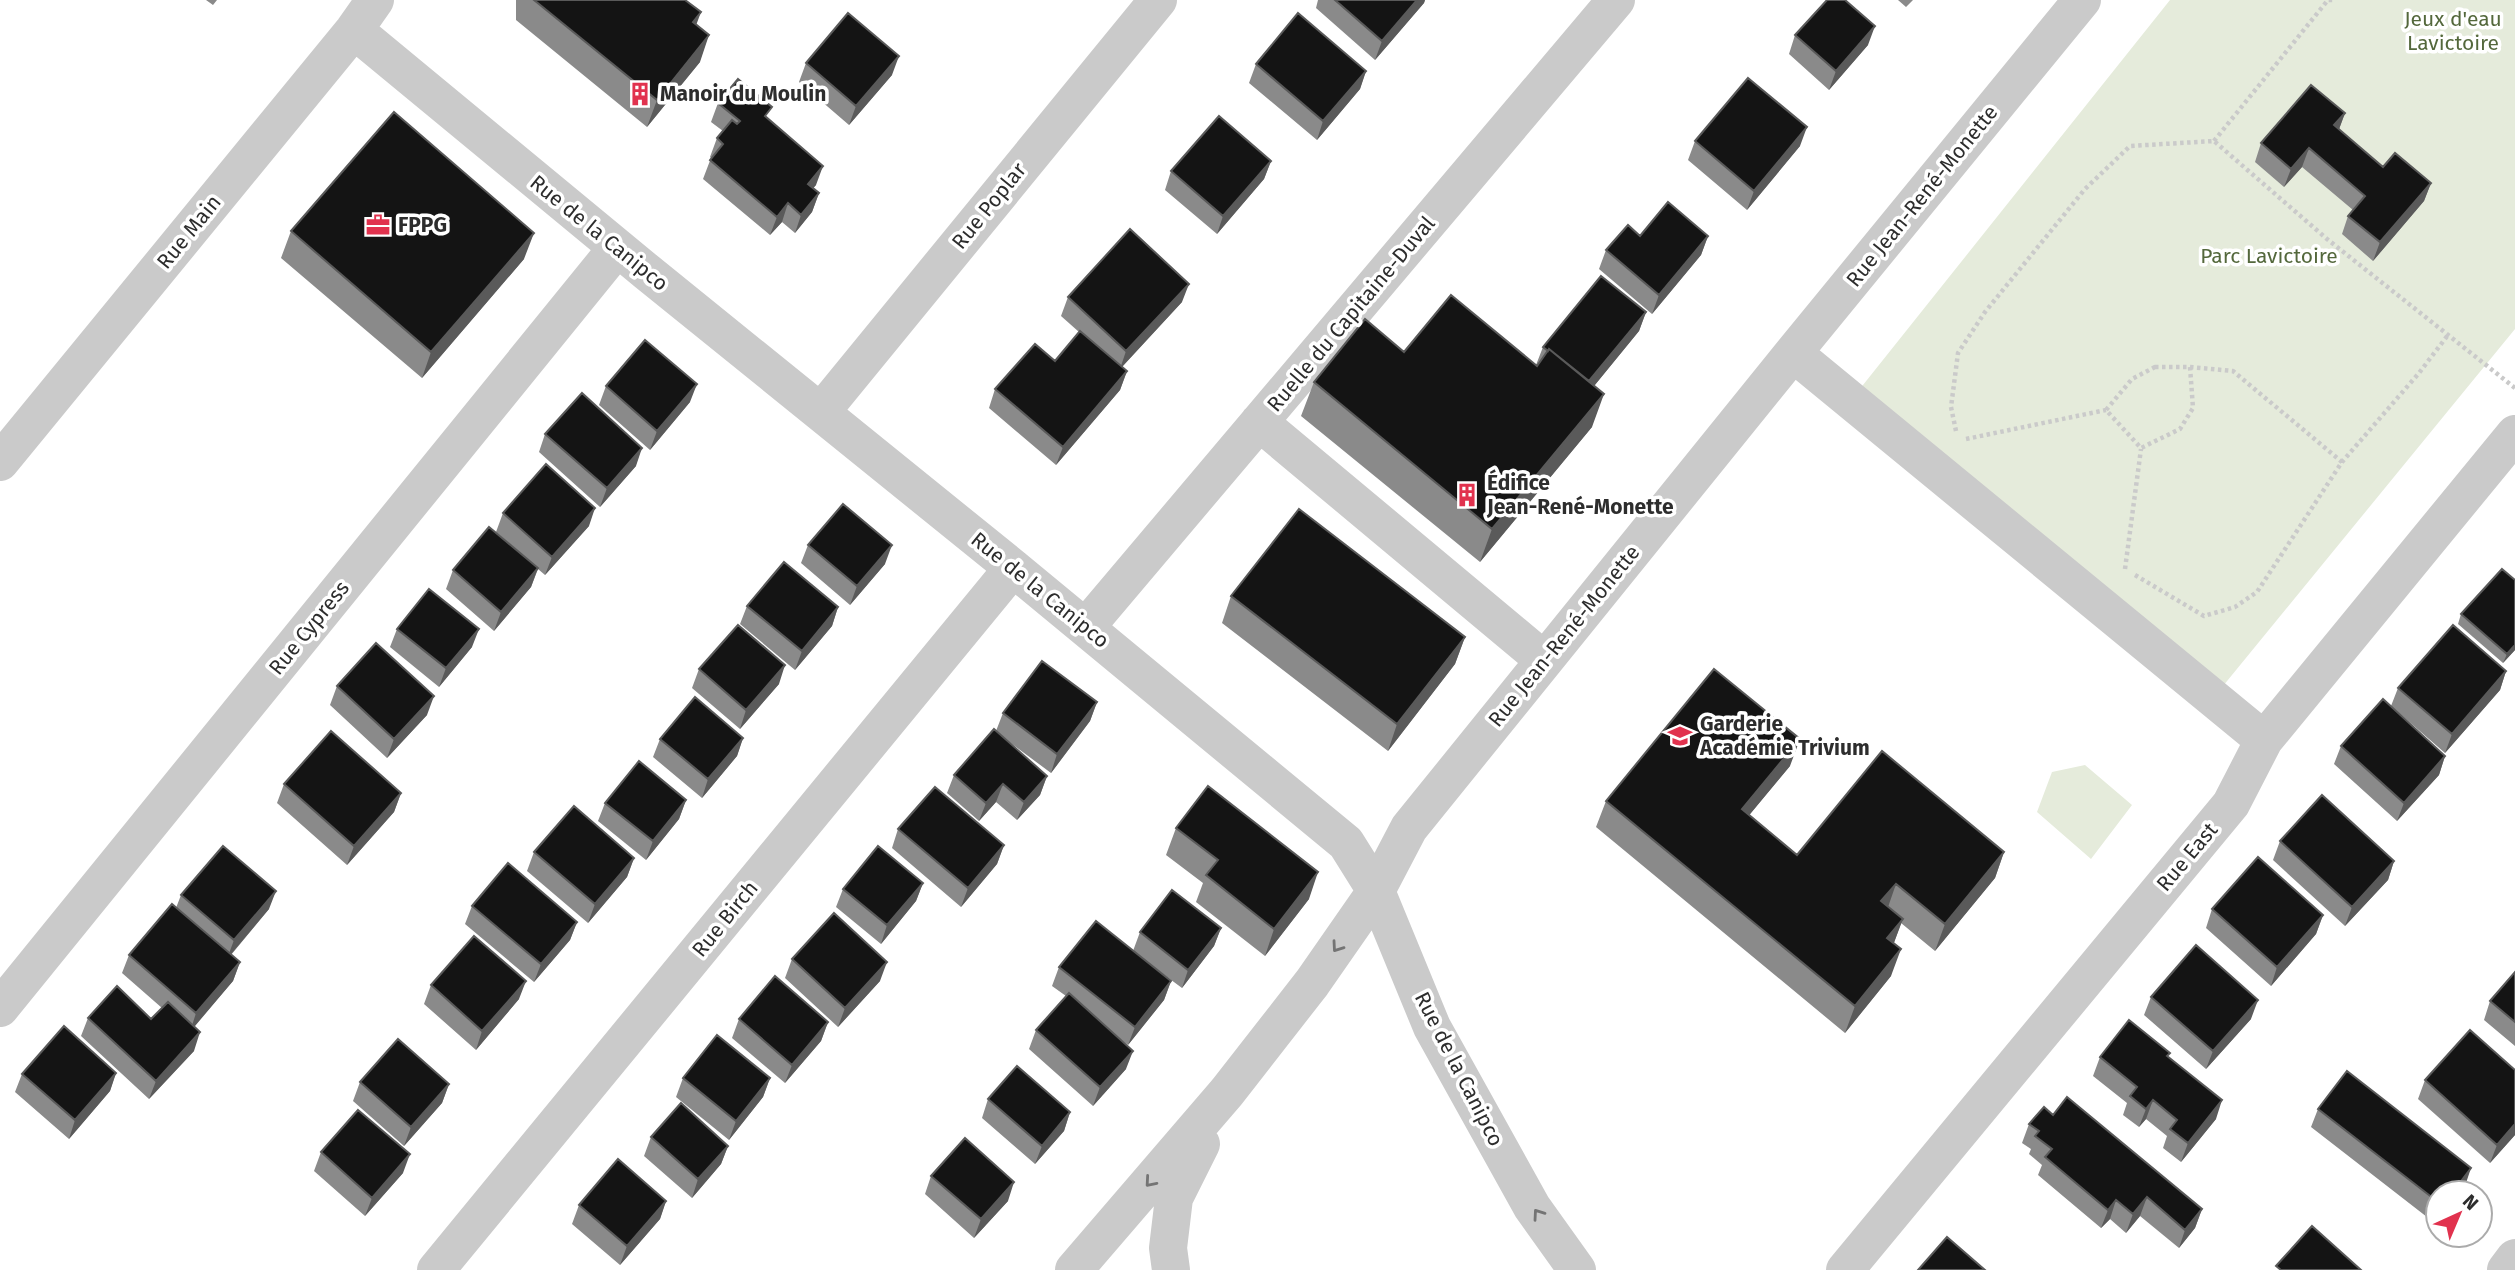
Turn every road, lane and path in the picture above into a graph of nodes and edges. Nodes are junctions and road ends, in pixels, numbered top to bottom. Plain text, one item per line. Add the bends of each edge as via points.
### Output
1 (1158, 0) edge
2 (1616, 0) edge
3 (2082, 0) edge
4 (2334, 0) edge
5 (365, 15) edge
6 (2214, 141) junction
7 (617, 248) junction
8 (2448, 335) junction
9 (1793, 352) junction
10 (2190, 367) junction
11 (2515, 388) edge
12 (2106, 410) junction
13 (821, 412) junction
14 (1259, 422) junction
15 (2515, 434) edge
16 (2141, 449) junction
17 (0, 462) edge
18 (2343, 462) junction
19 (2115, 567) dead end
20 (1013, 568) junction
21 (2125, 569) junction
22 (1086, 627) junction
23 (1544, 660) junction
24 (2263, 740) junction
25 (1376, 891) junction
26 (0, 1008) edge
27 (1227, 1092) junction
28 (2515, 1258) edge
29 (436, 1270) edge
30 (1074, 1270) edge
31 (1171, 1270) edge
32 (1577, 1270) edge
33 (1845, 1270) edge
34 (2505, 1270) edge

1 - 13 street, Rue Poplar
2 - 14 street, Ruelle du Capitaine-Duval
3 - 9 street, Rue Jean-René-Monette
4 - 6 path via 2328,0
5 - 7 street, Rue de la Canipco
5 - 17 street, Rue Main
6 - 8 path
6 - 12 path via 2130,146 2085,189 1985,312 1958,353 1951,407 1957,440
7 - 13 street, Rue de la Canipco
7 - 26 street, Rue Cypress
8 - 11 path
8 - 18 path
9 - 23 street, Rue Jean-René-Monette
9 - 24 street
10 - 12 path via 2155,367 2132,379
10 - 16 path via 2193,408 2180,429
10 - 18 path via 2233,371
12 - 16 path
13 - 20 street, Rue de la Canipco
14 - 22 street, Ruelle du Capitaine-Duval
14 - 23 street
15 - 24 street, Rue East
16 - 21 path
18 - 21 path via 2257,592 2235,607 2204,616
19 - 21 path
20 - 22 street, Rue de la Canipco
20 - 29 street, Rue Birch
22 - 25 street, Rue de la Canipco via 1346,843
23 - 25 street, Rue Jean-René-Monette via 1409,828
24 - 33 street, Rue East via 2231,804
25 -> 27 street, Rue Jean-René-Monette
32 -> 25 street, Rue de la Canipco via 1532,1207 1432,1027
27 -> 30 street, Rue Jean-René-Monette
27 - 31 street, Rue Jean-René-Monette via 1174,1198 1168,1248
28 - 34 street

